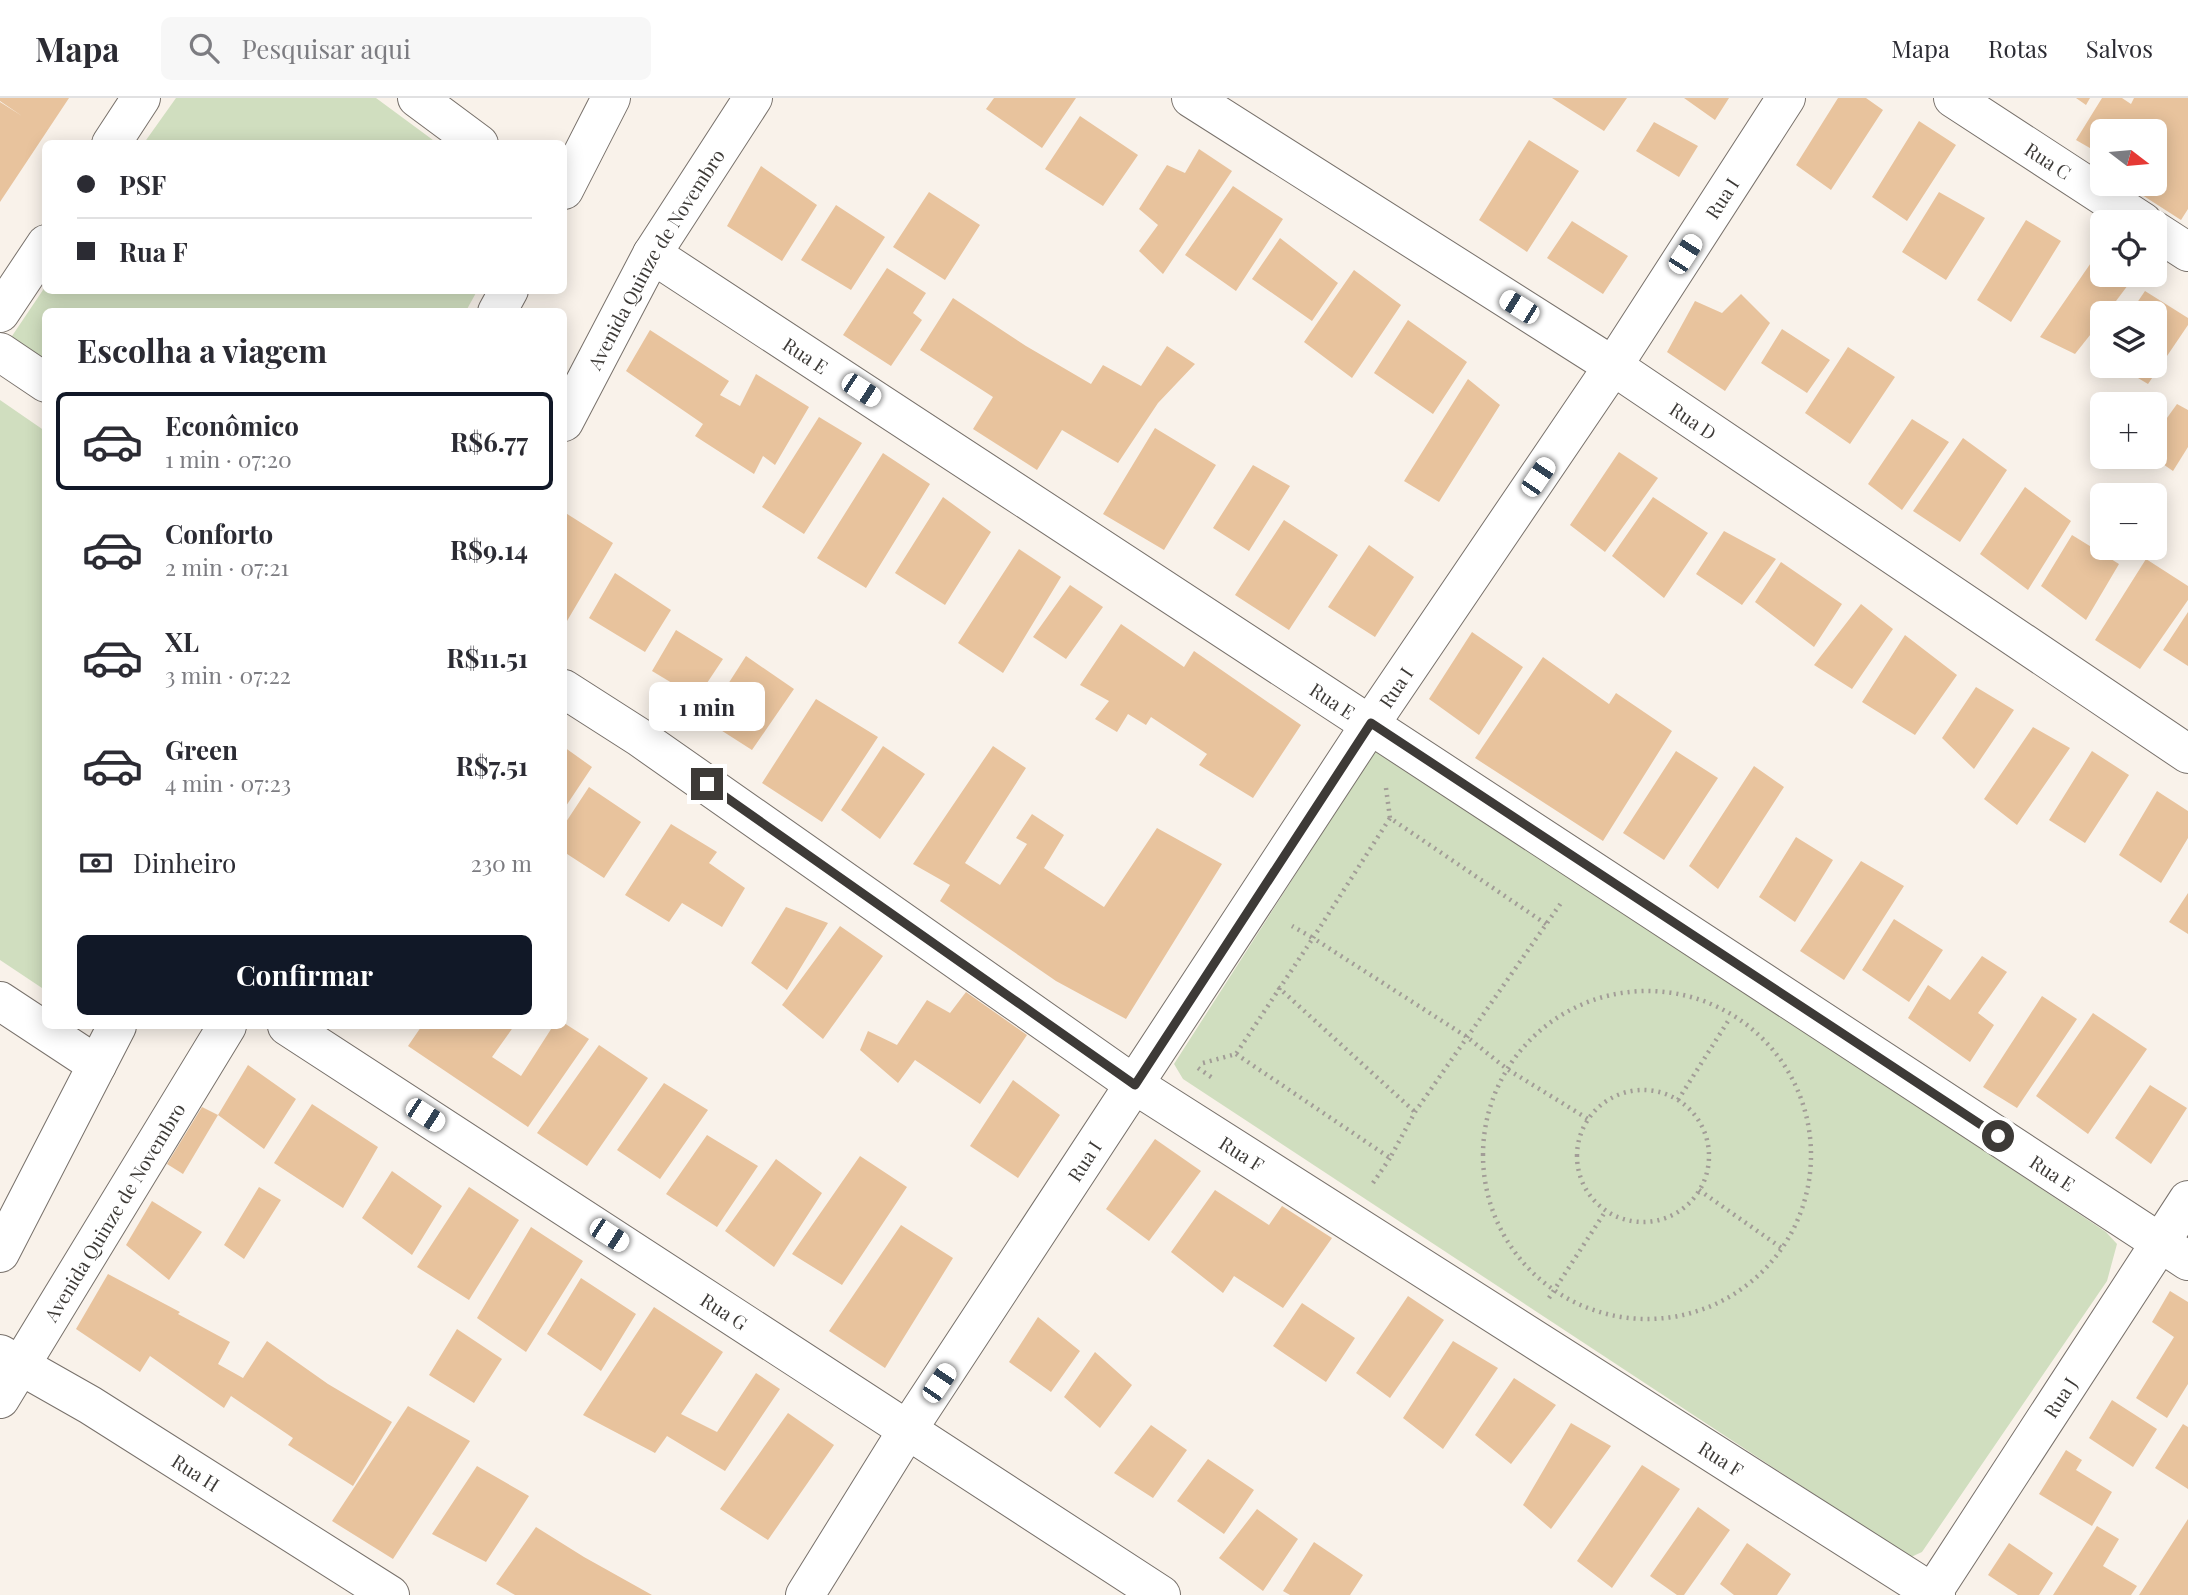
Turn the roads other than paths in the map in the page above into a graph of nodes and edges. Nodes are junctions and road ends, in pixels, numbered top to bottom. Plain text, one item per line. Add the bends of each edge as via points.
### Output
1 (141, 98) edge
2 (416, 98) edge
3 (611, 98) edge
4 (753, 98) edge
5 (1191, 98) edge
6 (1786, 98) edge
7 (1953, 98) edge
8 (114, 140) edge
9 (474, 140) edge
10 (567, 184) edge
11 (2125, 210) edge
12 (2167, 238) edge
13 (42, 250) edge
14 (2188, 252) edge
15 (652, 254) junction
16 (0, 313) edge
17 (0, 352) edge
18 (1613, 366) junction
19 (42, 380) edge
20 (567, 416) edge
21 (567, 691) edge
22 (1371, 723) junction
23 (2188, 754) edge
24 (0, 1001) edge
25 (42, 1029) edge
26 (42, 1029) edge
27 (115, 1029) edge
28 (225, 1029) edge
29 (292, 1029) edge
30 (97, 1065) junction
31 (1135, 1085) junction
32 (2188, 1200) edge
33 (2174, 1252) edge
34 (0, 1253) edge
35 (10, 1360) edge
36 (0, 1399) edge
37 (908, 1429) junction
38 (1934, 1594) edge
39 (390, 1595) edge
40 (805, 1595) edge
41 (1161, 1595) edge

1 - 8 street
2 - 9 street
3 - 10 street
4 - 15 street, Avenida Quinze de Novembro
5 - 18 street, Rua D
6 - 18 street, Rua I
7 - 11 street, Rua C
12 - 14 street
13 - 16 street
15 - 20 street, Avenida Quinze de Novembro
15 - 22 street, Rua E
17 - 19 street
18 - 22 street, Rua I
18 - 23 street, Rua D
21 - 31 street, Rua F
22 - 31 street, Rua I
22 - 33 street, Rua E
24 - 25 street
26 - 30 street
27 - 30 street
28 - 35 street, Avenida Quinze de Novembro
29 - 37 street, Rua G
30 - 34 street
31 - 37 street, Rua I
31 - 38 street, Rua F
32 - 33 street, Rua J
33 - 38 street, Rua J
35 - 36 street, Avenida Quinze de Novembro
35 - 39 street, Rua H via 90,1405
37 - 40 street, Rua I
37 - 41 street, Rua G

